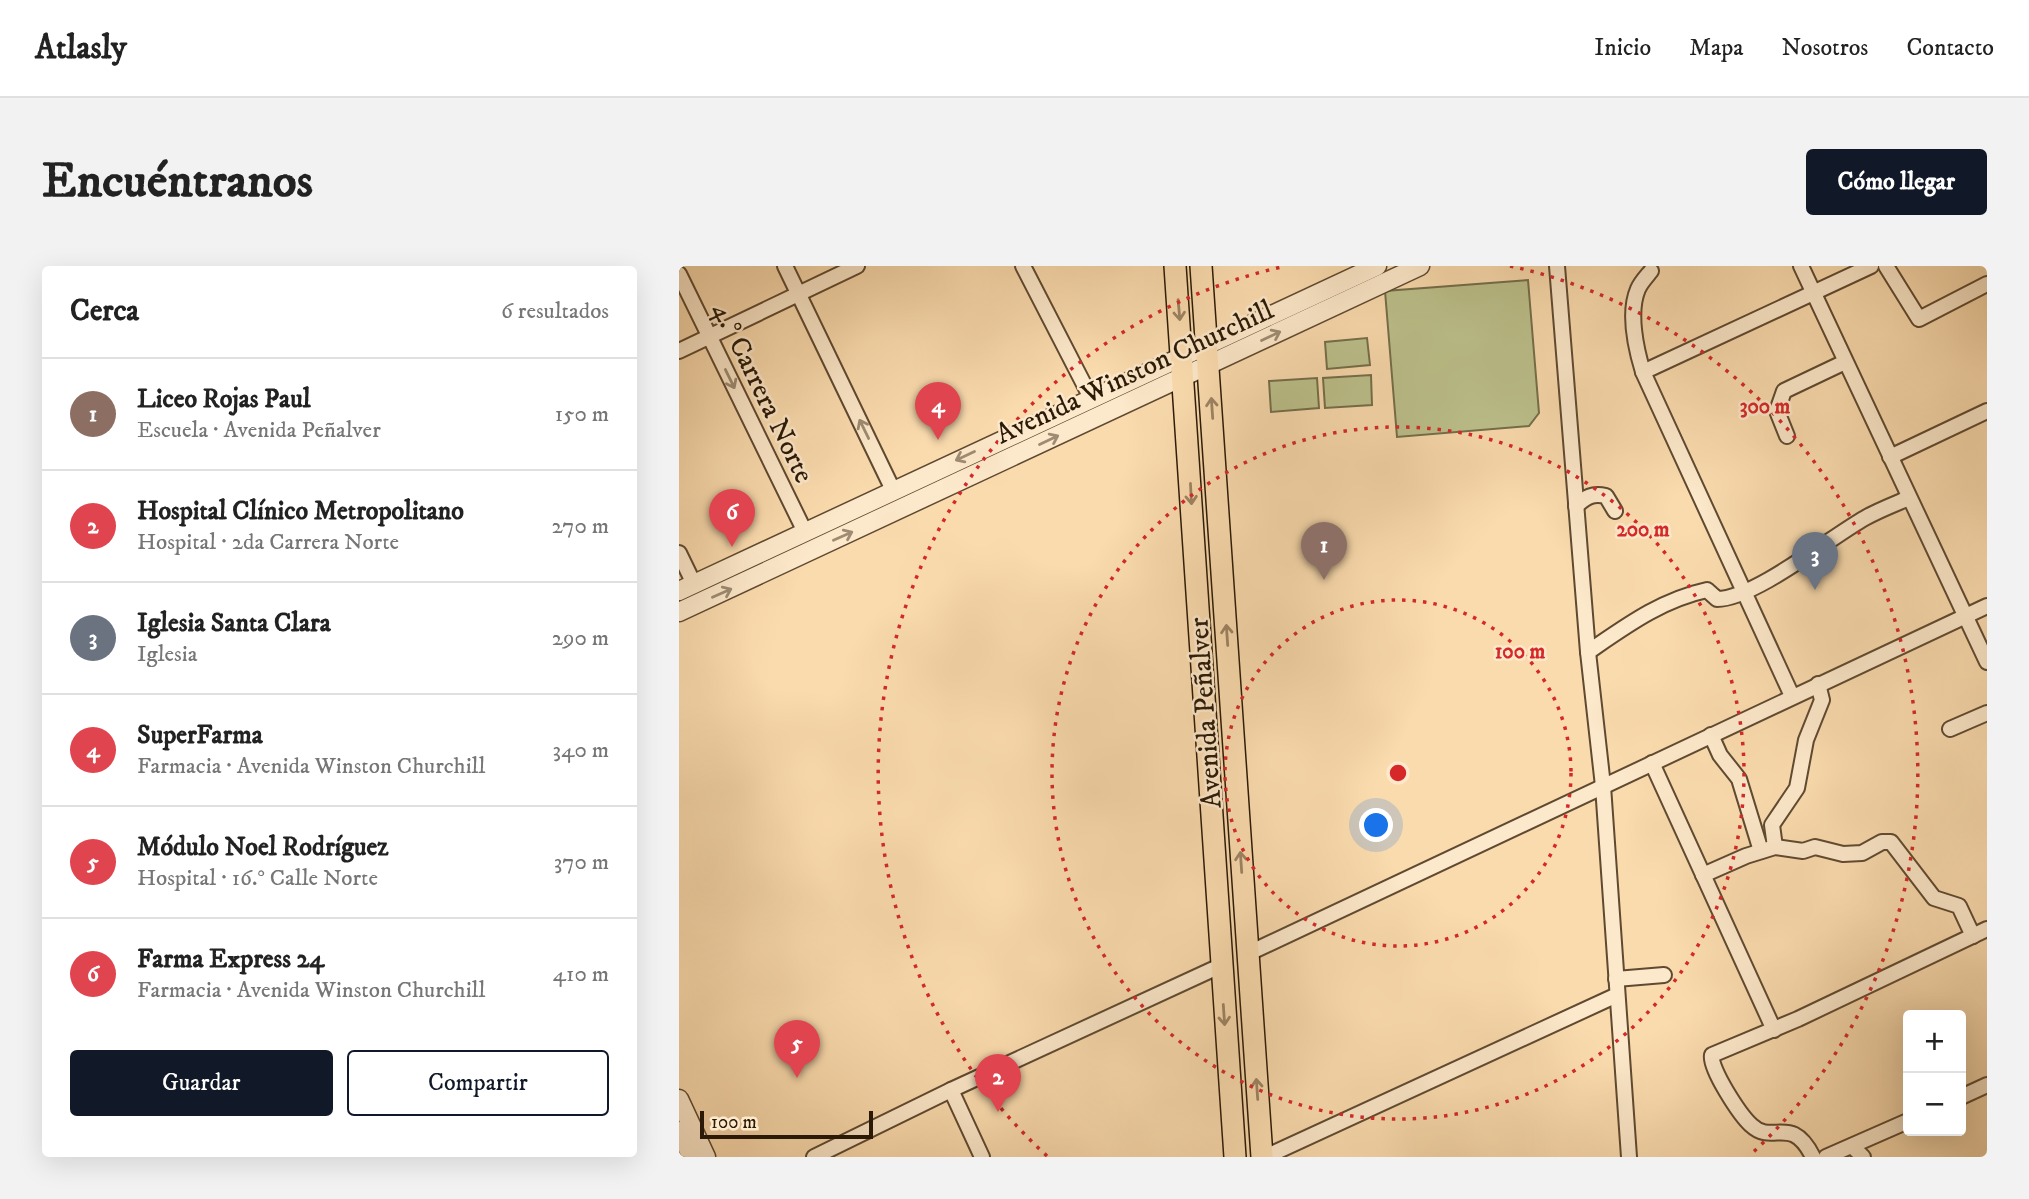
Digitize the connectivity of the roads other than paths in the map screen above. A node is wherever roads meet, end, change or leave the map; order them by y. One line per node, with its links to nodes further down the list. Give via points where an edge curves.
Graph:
1 (785, 266): 16 (street)
2 (857, 266): 16 (street)
3 (1023, 266): 24 (street)
4 (1175, 266): 19 (main road, Avenida Peñalver, one-way to 19)
5 (1201, 266): 20 (main road, Avenida Peñalver)
6 (1377, 266): 20 (street, Avenida Winston Churchill)
7 (1420, 266): 20 (street, Avenida Winston Churchill, one-way to 7)
8 (1557, 266): 30 (street)
9 (1801, 266): 15 (street)
10 (1871, 266): 15 (street)
11 (1886, 266): 14 (street, via 1919,318)
12 (1651, 271): 22 (street, via 1638,288 1635,304)
13 (679, 274): 17 (street, 4.° Carrera Norte)
14 (1987, 284)
15 (1813, 293): 21 (street); 22 (street)
16 (798, 295): 17 (street); 28 (street, one-way to 16)
17 (709, 337): 18 (street); 32 (street, 4.° Carrera Norte, one-way to 32)
18 (679, 351)
19 (1182, 355): 20 (street, Avenida Winston Churchill); 23 (main road, Avenida Peñalver); 24 (street, Avenida Winston Churchill)
20 (1208, 355): 23 (street, Avenida Winston Churchill); 51 (main road, Avenida Peñalver, one-way to 20)
21 (1845, 362): 26 (street, via 1784,391 1777,411); 27 (street)
22 (1643, 372): 35 (street)
23 (1183, 377): 37 (street, Avenida Winston Churchill, one-way to 23); 52 (main road, Avenida Peñalver, one-way to 52)
24 (1091, 398): 28 (street, Avenida Winston Churchill, one-way to 28)
25 (1987, 411): 27 (street)
26 (1787, 436)
27 (1889, 457): 29 (street)
28 (893, 490): 32 (street, Avenida Winston Churchill)
29 (1909, 498): 35 (street, via 1864,519 1817,552); 38 (street)
30 (1576, 506): 31 (street, via 1597,494 1606,496); 39 (street)
31 (1615, 511)
32 (805, 532): 34 (street, Avenida Winston Churchill)
33 (679, 552): 34 (street)
34 (687, 588)
35 (1742, 592): 39 (street, via 1717,599 1707,590 1672,600 1633,620); 42 (street)
36 (1987, 606): 38 (street)
37 (679, 612)
38 (1966, 616): 40 (street); 41 (street)
39 (1588, 652): 47 (street)
40 (1987, 662)
41 (1818, 684): 42 (street); 48 (street, via 1822,700 1806,740 1797,788 1772,825)
42 (1792, 696): 45 (street)
43 (1987, 713): 44 (street)
44 (1950, 729)
45 (1711, 735): 46 (street); 48 (street, via 1739,779)
46 (1652, 763): 47 (street); 49 (street)
47 (1603, 786): 51 (street); 54 (street)
48 (1768, 849): 49 (street); 50 (street, via 1815,847 1862,853 1891,842 1934,898 1959,906)
49 (1703, 876): 56 (street)
50 (1980, 932): 56 (street)
51 (1247, 954): 69 (main road, Avenida Peñalver, one-way to 51)
52 (1220, 966): 58 (street); 68 (main road, Avenida Peñalver, one-way to 68)
53 (1664, 975): 54 (street)
54 (1616, 979): 55 (street)
55 (1618, 995): 69 (street); 70 (street)
56 (1774, 1030): 71 (street, via 1712,1055 1714,1072 1751,1126 1766,1133 1796,1134)
57 (1987, 1085): 59 (street)
58 (951, 1090): 66 (street); 67 (street)
59 (1966, 1095)
60 (679, 1099): 65 (street)
61 (1903, 1123): 63 (street)
62 (679, 1131): 64 (street)
63 (1852, 1146): 72 (street); 73 (street)
64 (692, 1157)
65 (706, 1157)
66 (814, 1157)
67 (982, 1157)
68 (1235, 1157)
69 (1264, 1157)
70 (1629, 1157)
71 (1813, 1157)
72 (1826, 1157)
73 (1863, 1157)

